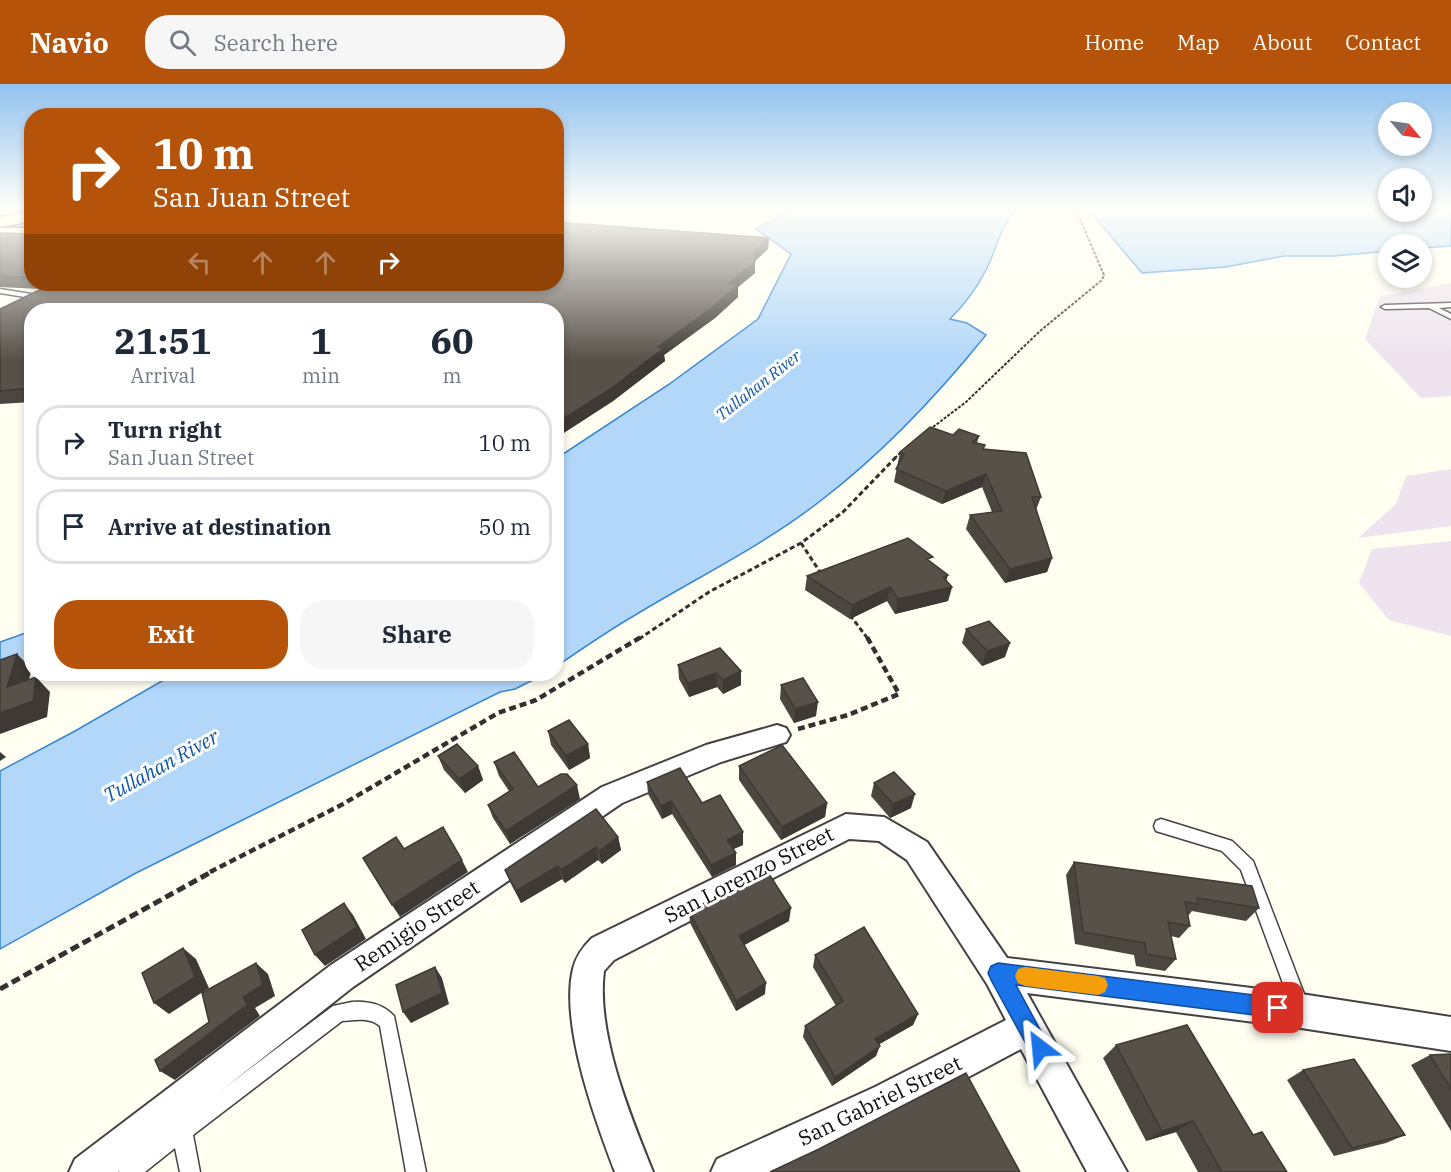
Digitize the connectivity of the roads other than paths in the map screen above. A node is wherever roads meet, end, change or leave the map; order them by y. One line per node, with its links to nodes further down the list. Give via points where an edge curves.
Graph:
1 (0, 291): 5 (lane, via 29,295 28,300)
2 (1451, 305): 3 (lane)
3 (1431, 306): 4 (lane); 6 (lane)
4 (1384, 308)
5 (0, 315)
6 (1451, 317)
7 (777, 735): 14 (street, Remigio Street, via 715,753 612,795 342,976)
8 (1161, 826): 10 (lane, via 1227,846 1246,866)
9 (998, 973): 10 (street); 11 (street, San Lorenzo Street); 18 (street, San Lorenzo Street, via 917,851 884,829 846,826 603,949 589,966 589,1020 614,1124)
10 (1301, 1011): 12 (street)
11 (1028, 1027): 19 (street, San Gabriel Street, via 888,1100); 20 (street, San Lorenzo Street)
12 (1451, 1034)
13 (182, 1131): 15 (lane); 16 (lane); 17 (lane, via 339,1012 366,1010 383,1015 388,1022)
14 (88, 1172)
15 (129, 1172)
16 (190, 1172)
17 (416, 1172)
18 (634, 1172)
19 (730, 1172)
20 (1108, 1172)

